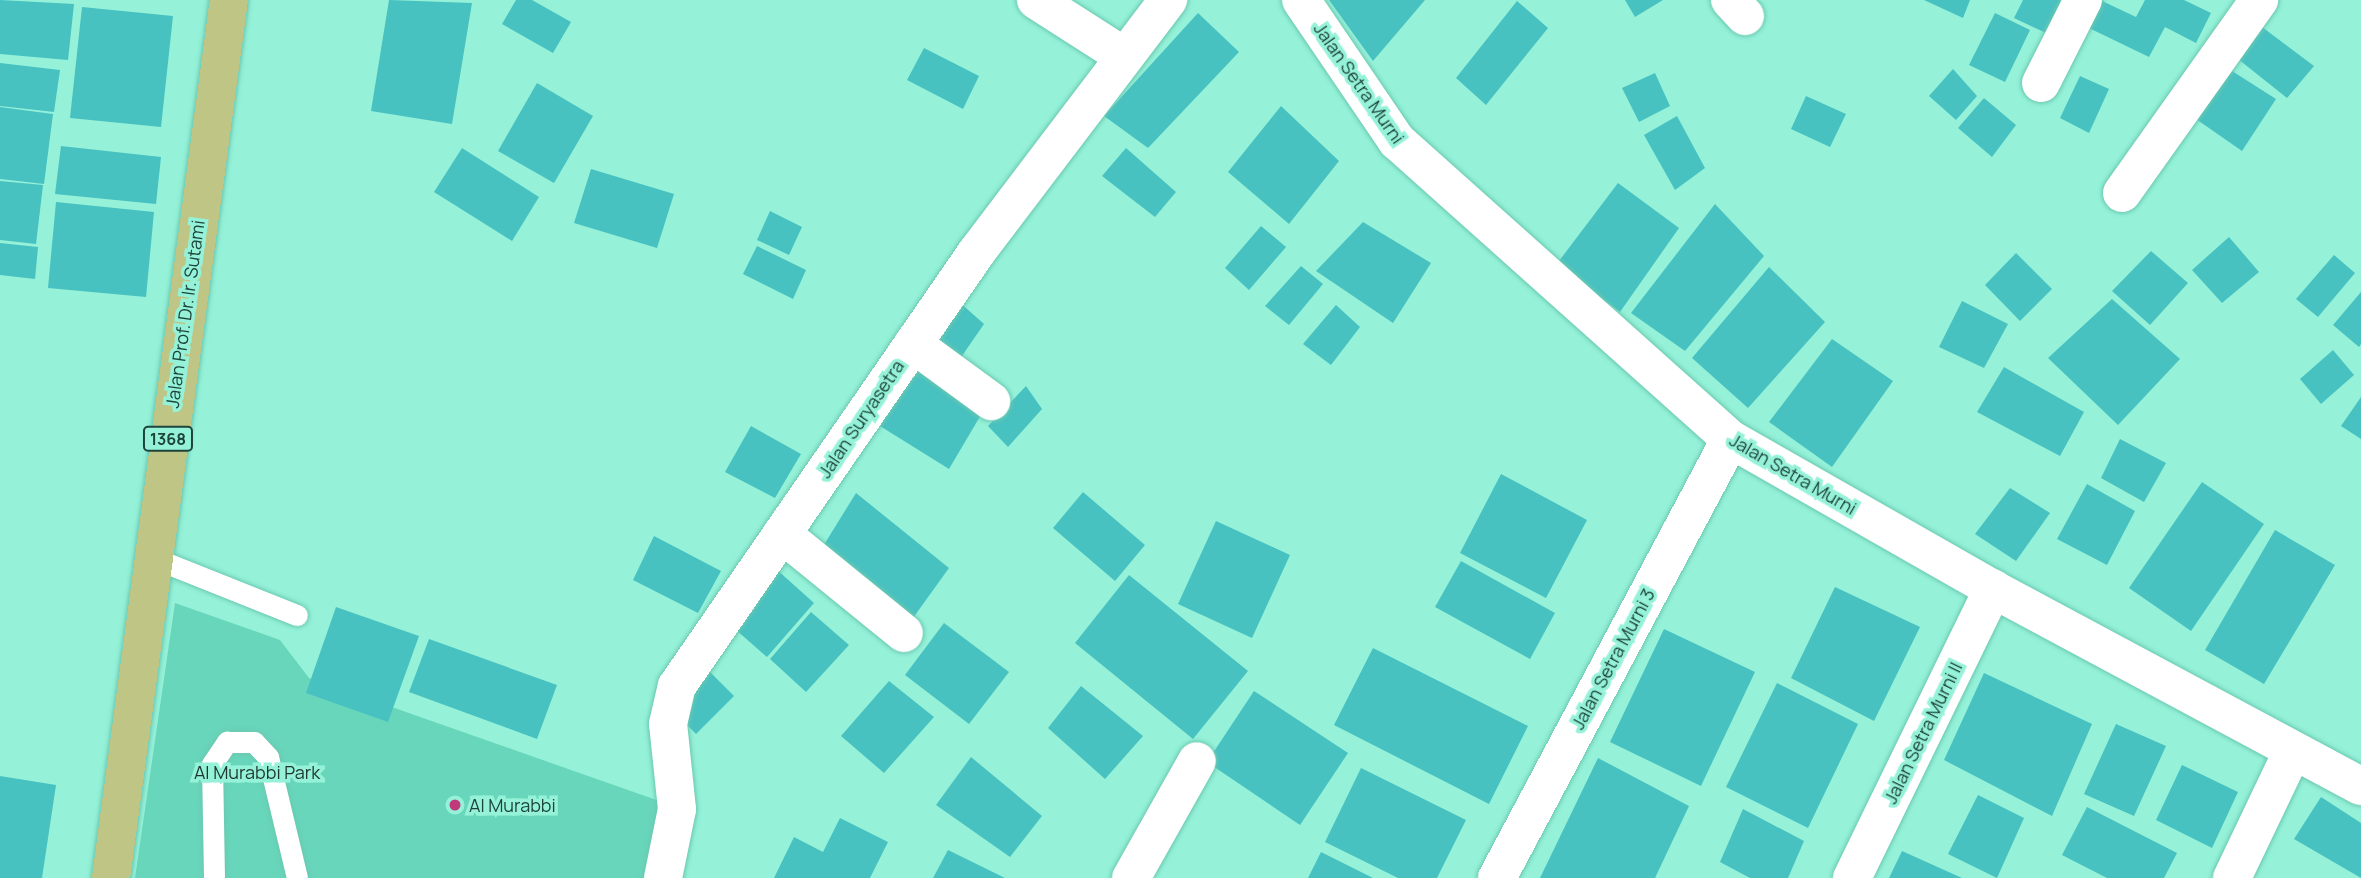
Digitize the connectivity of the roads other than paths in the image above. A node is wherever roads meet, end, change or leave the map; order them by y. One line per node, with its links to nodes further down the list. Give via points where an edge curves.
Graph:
1 (229, 0): 14 (main road, Jalan Prof. Dr. Ir. Sutami / 1368)
2 (1036, 0): 7 (street)
3 (1168, 0): 7 (street, Jalan Suryasetra)
4 (1301, 0): 12 (street, Jalan Setra Murni, via 1397,141)
5 (2083, 0): 8 (street)
6 (2259, 0): 9 (street)
7 (1122, 55): 10 (street, Jalan Suryasetra)
8 (2041, 83)
9 (2122, 193)
10 (913, 344): 11 (street); 13 (street, Jalan Suryasetra)
11 (991, 401)
12 (1730, 439): 15 (street, Jalan Setra Murni); 26 (street, Jalan Setra Murni 3)
13 (782, 534): 17 (street); 24 (street, Jalan Suryasetra, via 677,686 668,724 677,809)
14 (151, 557): 16 (lane); 21 (main road, Jalan Prof. Dr. Ir. Sutami / 1368)
15 (1993, 589): 18 (street, Jalan Setra Murni); 27 (street, Jalan Setra Murni II)
16 (297, 615)
17 (905, 633)
18 (2292, 752): 20 (street, Jalan Setra Murni); 28 (street)
19 (1197, 761): 25 (street)
20 (2361, 786)
21 (111, 878)
22 (214, 878): 23 (lane, via 212,764 227,742 254,742 268,757)
23 (297, 878)
24 (663, 878)
25 (1131, 878)
26 (1497, 878)
27 (1852, 878)
28 (2232, 878)

